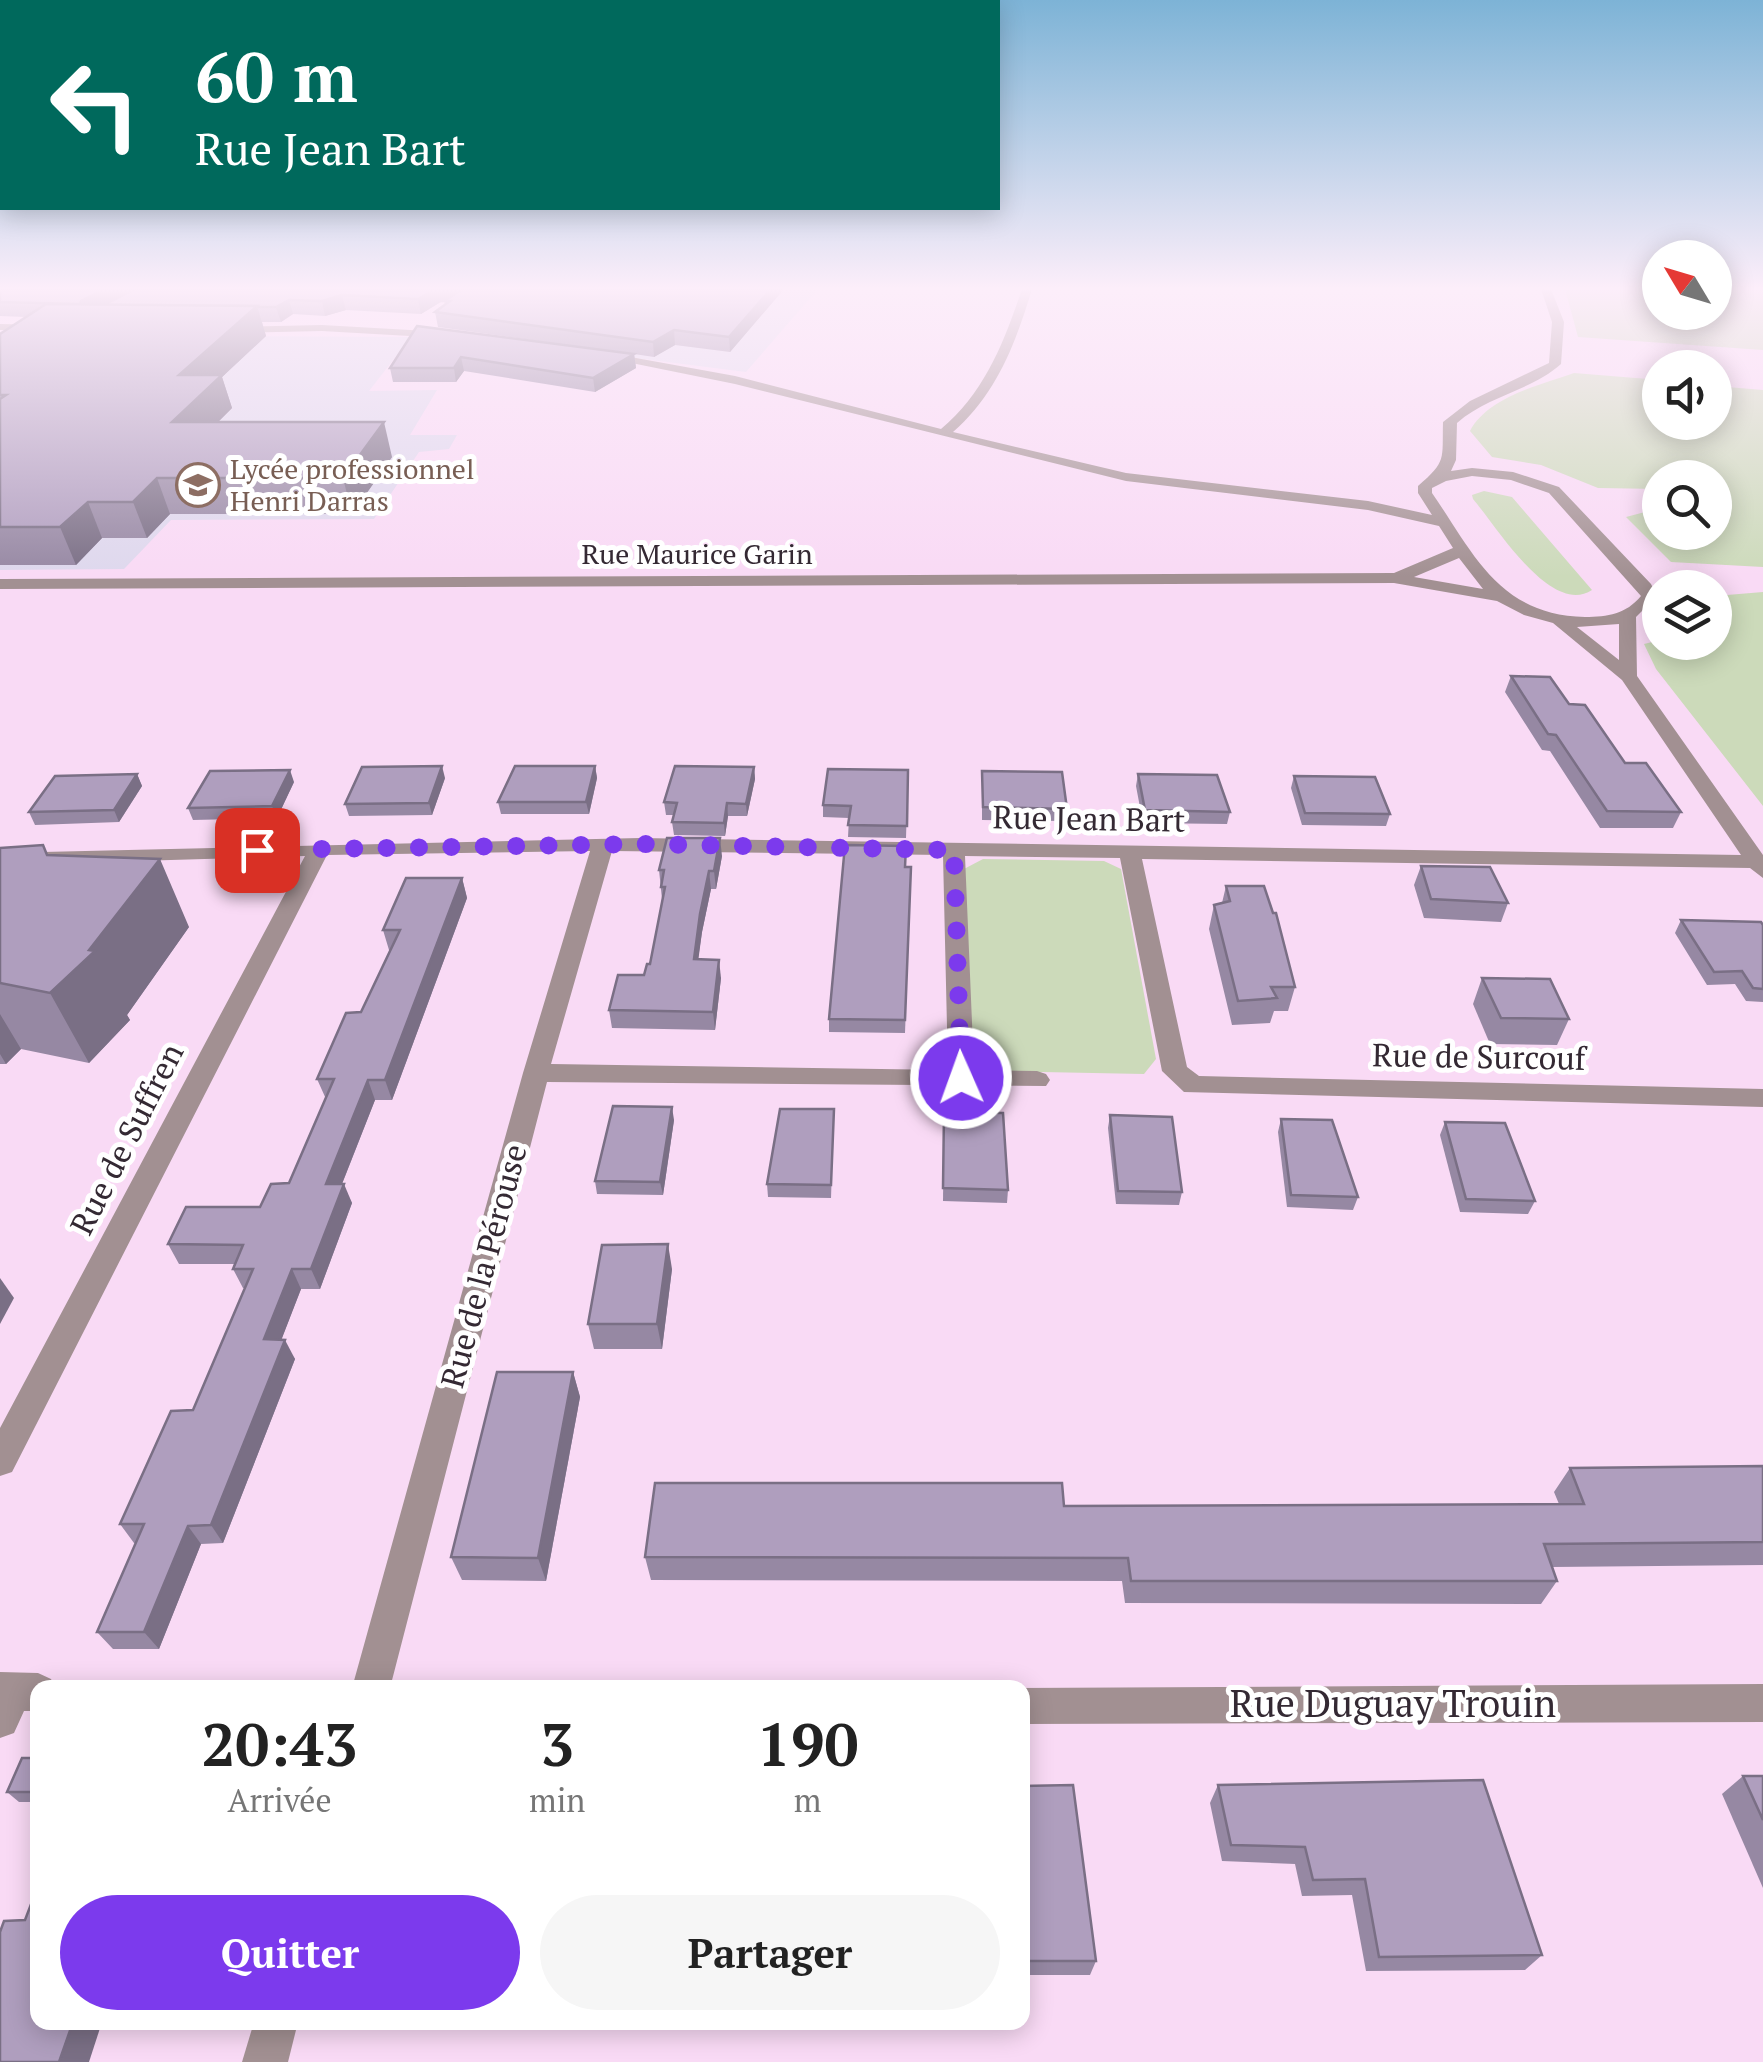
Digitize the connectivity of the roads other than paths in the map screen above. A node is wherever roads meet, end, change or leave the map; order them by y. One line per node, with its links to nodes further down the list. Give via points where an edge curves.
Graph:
1 (757, 385): 4 (street)
2 (987, 385): 4 (street)
3 (1520, 385): 5 (street, via 1462,411 1450,422)
4 (943, 434): 11 (street, via 1129,478)
5 (1451, 436): 6 (street); 9 (street)
6 (1464, 448)
7 (1477, 460): 8 (street)
8 (1514, 476): 9 (street); 17 (street, via 1554,490 1645,587 1646,604)
9 (1442, 477): 10 (street)
10 (1425, 486): 11 (street); 12 (street)
11 (1317, 499): 12 (street, via 1396,509)
12 (1447, 524): 13 (street)
13 (1464, 548): 14 (street, Rue Maurice Garin); 16 (street)
14 (1394, 578): 15 (street, Rue Maurice Garin); 16 (street, Rue Maurice Garin)
15 (0, 584)
16 (1502, 597): 18 (street, Rue Maurice Garin)
17 (1628, 616): 18 (street, via 1593,622); 19 (street)
18 (1552, 617): 19 (street)
19 (1628, 676): 25 (street)
20 (602, 845): 21 (street, Rue Jean Bart); 22 (street, Rue Jean Bart); 26 (street, Rue de la Pérouse)
21 (954, 850): 23 (street, Rue Jean Bart); 27 (street)
22 (318, 851): 24 (street, Rue Jean Bart); 30 (street, Rue de Suffren)
23 (1130, 852): 25 (street, Rue Jean Bart); 29 (street, Rue de Surcouf, via 1174,1070 1193,1085)
24 (0, 860)
25 (1760, 866)
26 (536, 1073): 27 (street); 31 (street, Rue de la Pérouse)
27 (961, 1078): 28 (street)
28 (1037, 1080)
29 (1763, 1098)
30 (0, 1461)
31 (373, 1680)
32 (1763, 1702): 33 (street, Rue Duguay Trouin)
33 (1030, 1704)
34 (274, 2030): 35 (street)
35 (265, 2062)

